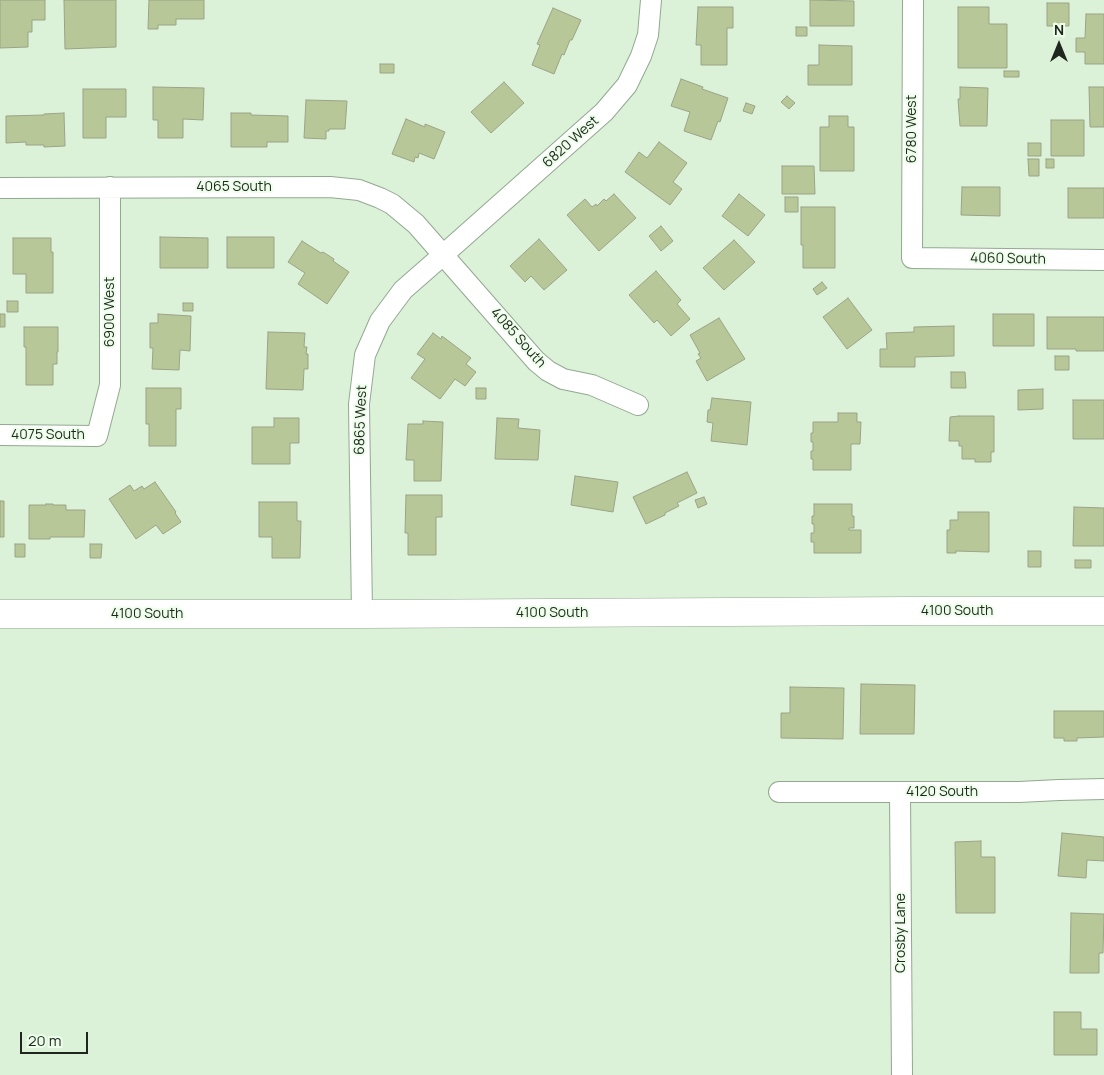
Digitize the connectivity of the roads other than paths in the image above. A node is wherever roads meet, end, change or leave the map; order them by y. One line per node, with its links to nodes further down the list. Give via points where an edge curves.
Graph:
1 (651, 0): 5 (street, 6820 West, via 648,35 627,85 604,112)
2 (913, 0): 6 (street, 6780 West)
3 (110, 187): 4 (street, 4065 South); 5 (street, 4065 South, via 330,187 359,190 392,204 416,224); 10 (street, 6900 West, via 110,385)
4 (0, 188)
5 (443, 255): 8 (street, 4085 South, via 548,371 563,380 592,385); 13 (street, 6865 West, via 403,290 380,321 365,355 359,404)
6 (912, 258): 7 (street, 4060 South)
7 (1104, 260)
8 (638, 405)
9 (0, 436): 10 (street, 4075 South)
10 (97, 436)
11 (1104, 610): 13 (main road, 4100 South)
12 (0, 614): 13 (main road, 4100 South)
13 (362, 614)
14 (1104, 790): 16 (street, 4120 South)
15 (779, 792): 16 (street, 4120 South)
16 (900, 792): 17 (street, Crosby Lane)
17 (902, 1075)

